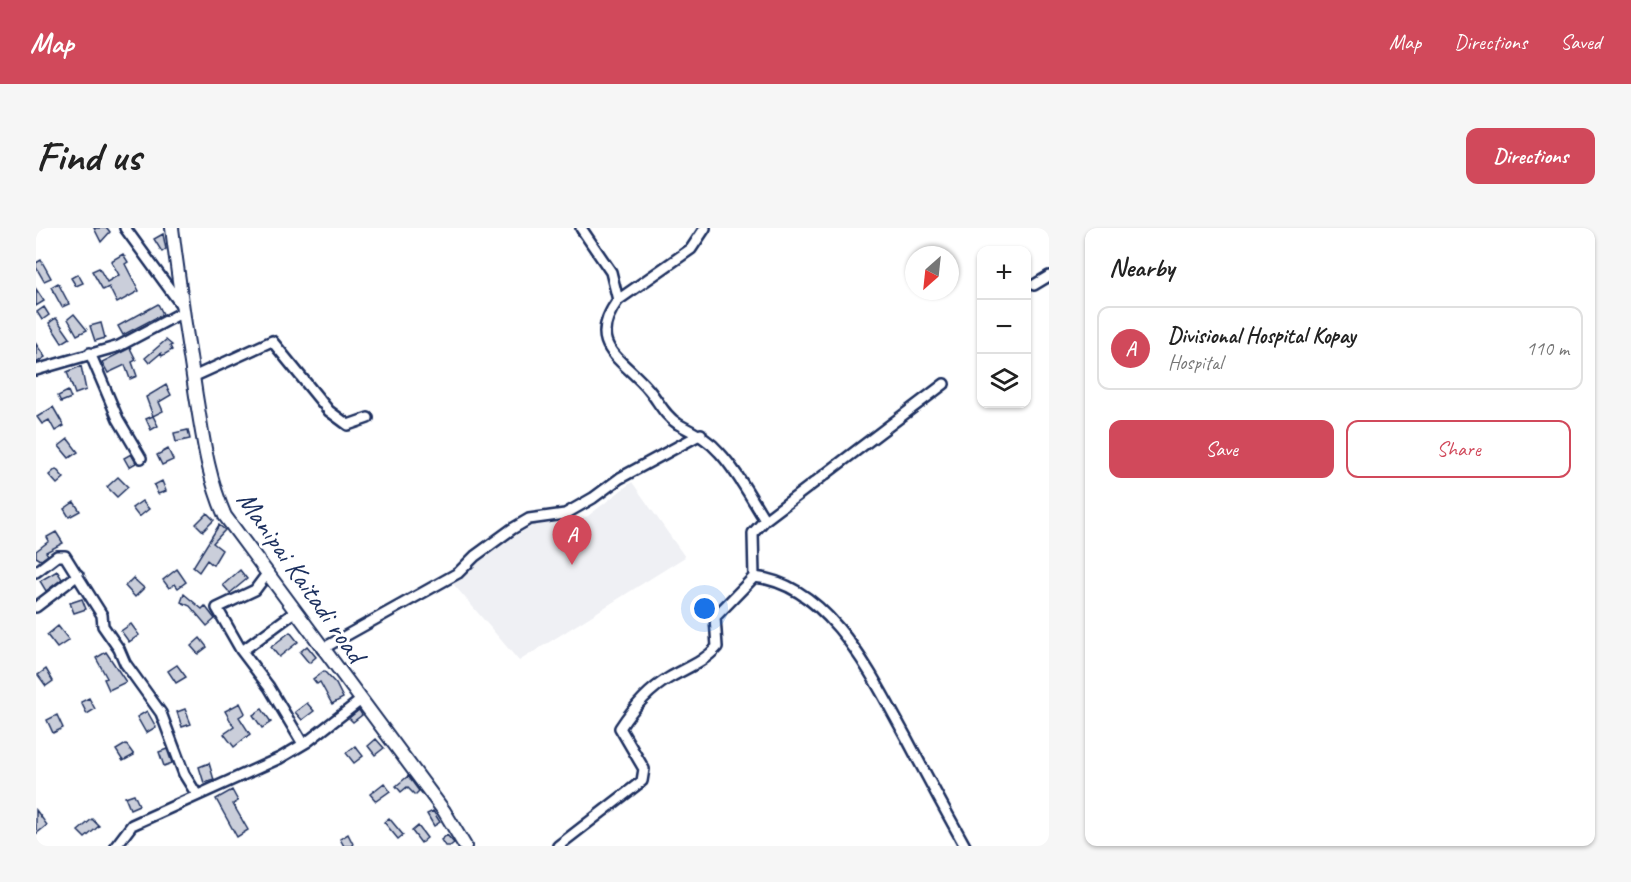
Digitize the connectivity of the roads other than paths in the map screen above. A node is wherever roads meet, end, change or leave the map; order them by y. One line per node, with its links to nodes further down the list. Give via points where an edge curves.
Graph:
1 (125, 228): 8 (street)
2 (172, 228): 8 (main road, Manipai Kaitadi road)
3 (581, 228): 7 (street, via 611,272)
4 (705, 228): 7 (street, via 691,249)
5 (1049, 276): 6 (street)
6 (1034, 285)
7 (618, 300): 14 (street, via 610,310 604,334 610,349 621,365 648,388 664,412)
8 (182, 309): 9 (street, via 119,346); 11 (main road, Manipai Kaitadi road)
9 (90, 352): 10 (street); 15 (street, via 118,418)
10 (36, 370)
11 (193, 377): 13 (street, via 272,341 329,411 348,425); 18 (main road, Manipai Kaitadi road, via 214,492 225,516)
12 (944, 384): 16 (street)
13 (368, 418)
14 (701, 434): 16 (street, via 721,453); 23 (street, via 620,478 565,514 529,519 475,556 458,573)
15 (141, 458)
16 (765, 520): 20 (street, via 753,533)
17 (36, 572): 19 (street, via 57,556 65,556)
18 (267, 574): 22 (main road, Manipai Kaitadi road); 24 (street, via 255,590 217,608)
19 (78, 575): 21 (street); 27 (street, via 102,615 108,635 161,713 184,774)
20 (754, 577): 30 (street, via 715,617 717,647 710,656 667,679 634,706 620,728 644,770 642,781); 31 (street, via 770,578 807,597 862,658)
21 (36, 607)
22 (296, 612): 23 (main road, Manipai Kaitadi road); 24 (street)
23 (322, 649): 25 (main road, Manipai Kaitadi road)
24 (242, 651): 26 (street)
25 (361, 700): 26 (street); 29 (main road, Manipai Kaitadi road, via 444,811)
26 (303, 744): 27 (street)
27 (197, 795): 28 (street, via 132,825)
28 (116, 846)
29 (465, 846)
30 (558, 846)
31 (965, 846)

